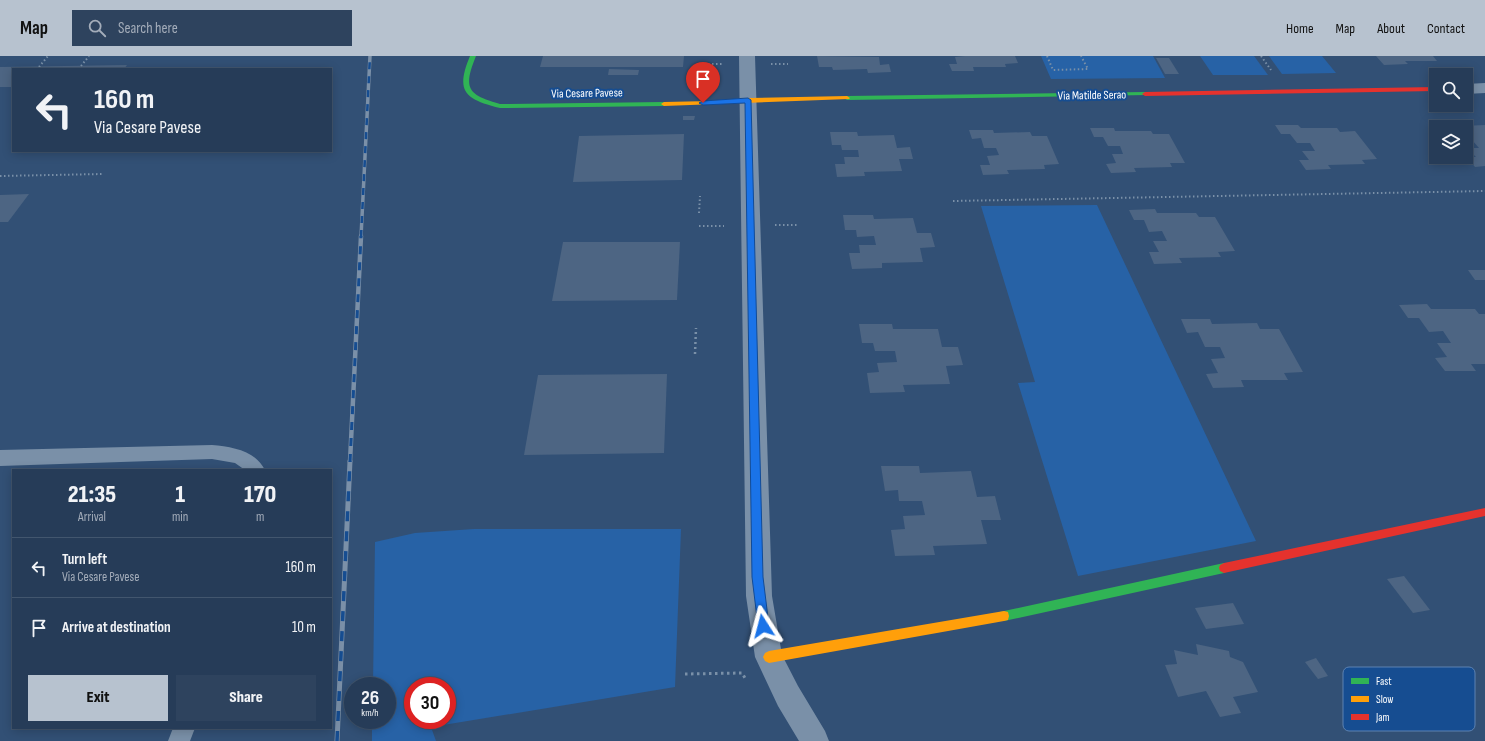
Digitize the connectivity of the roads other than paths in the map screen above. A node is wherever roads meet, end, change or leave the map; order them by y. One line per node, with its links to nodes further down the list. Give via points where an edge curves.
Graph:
1 (473, 56): 6 (street, Via Cesare Pavese, via 465,77 467,89 475,98 500,106 710,103)
2 (747, 56): 6 (street)
3 (1485, 88): 5 (street)
4 (1429, 89): 6 (street, Via Matilde Serao)
5 (1473, 89)
6 (748, 100): 10 (street, via 758,577)
7 (0, 458): 8 (lane, via 212,452 243,458)
8 (255, 469)
9 (1485, 512): 10 (street, via 980,620)
10 (770, 657): 13 (street, via 788,696)
11 (184, 729): 12 (lane)
12 (179, 741)
13 (814, 741)

